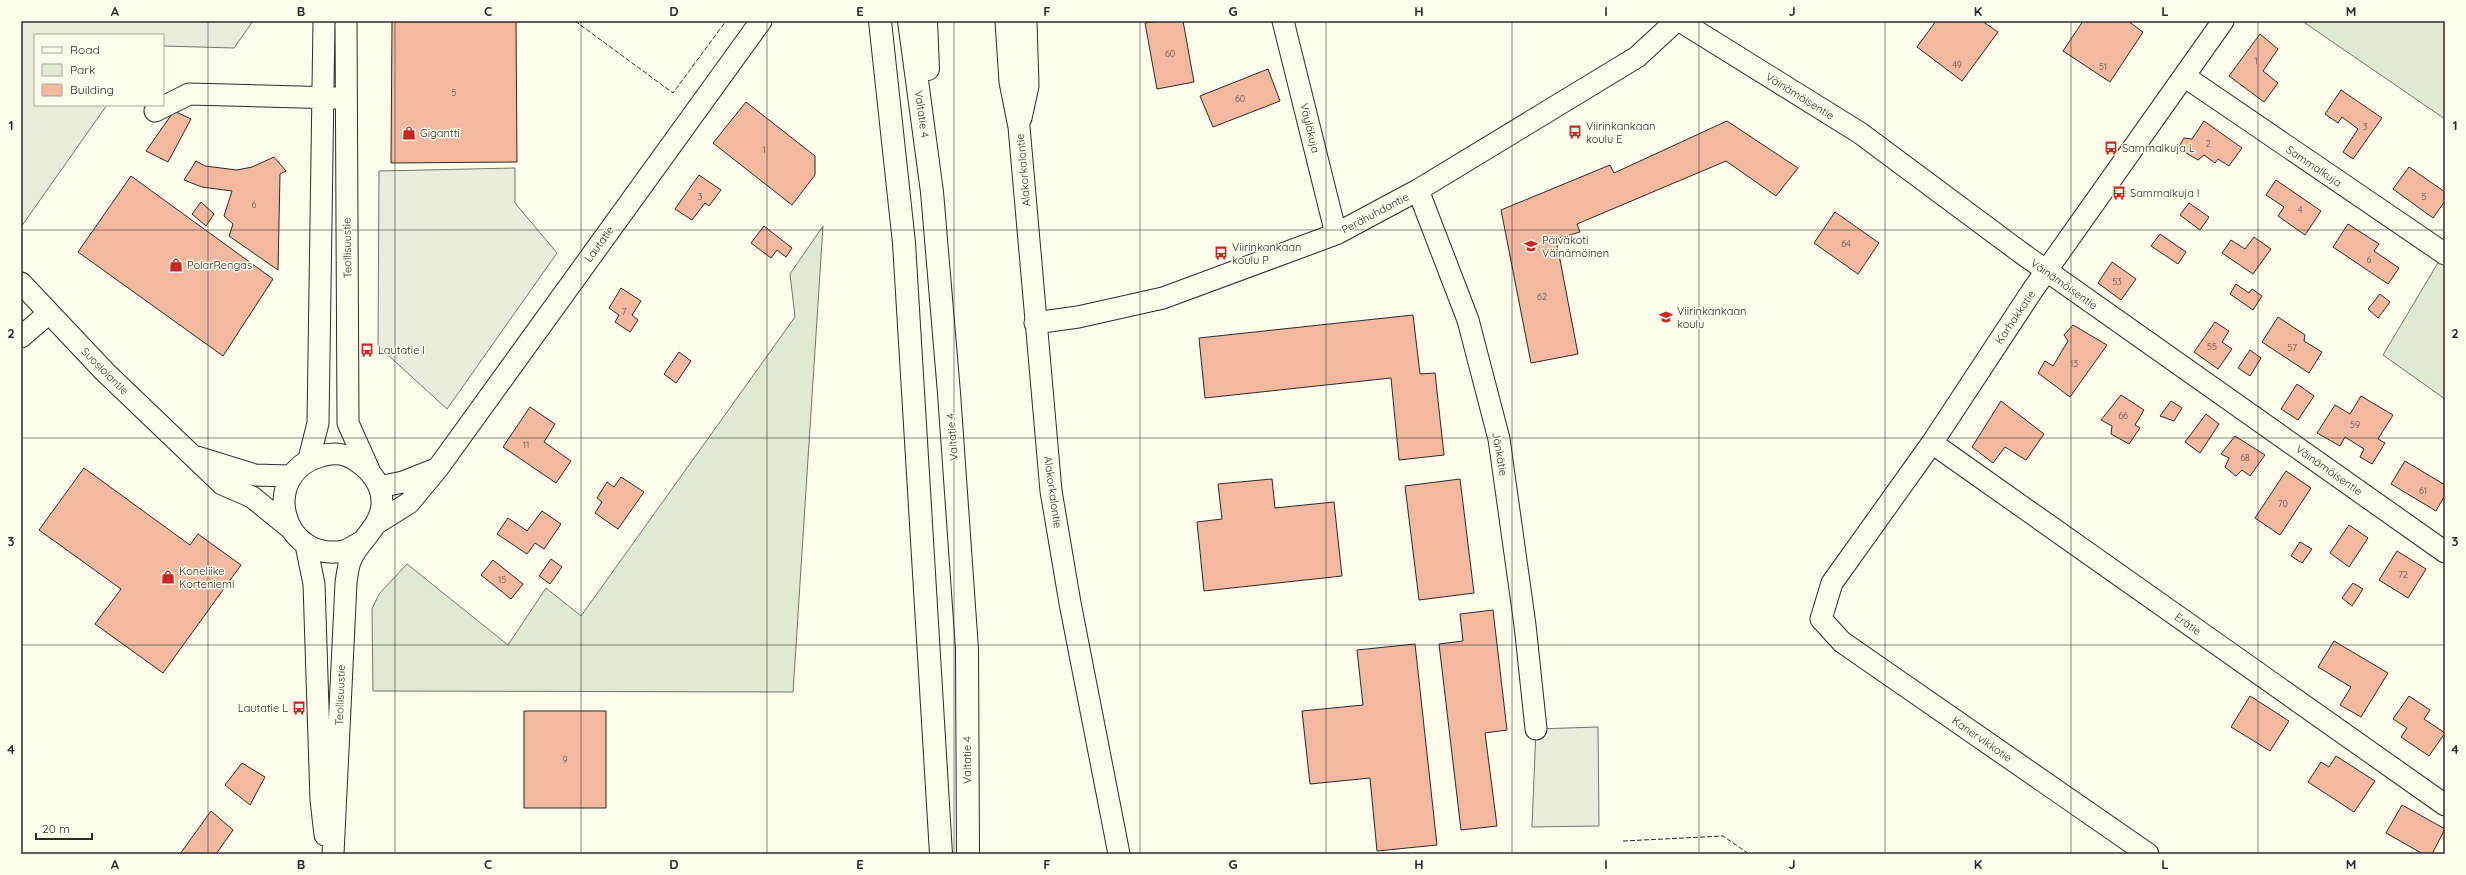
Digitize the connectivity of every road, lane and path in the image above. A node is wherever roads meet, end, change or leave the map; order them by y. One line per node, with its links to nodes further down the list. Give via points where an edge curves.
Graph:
1 (324, 21): 14 (street)
2 (346, 21): 15 (street, Teollisuustie)
3 (761, 21): 30 (street, Lautatie)
4 (880, 21): 43 (highway, via 904,243)
5 (909, 21): 19 (highway, Valtatie 4)
6 (926, 21): 19 (highway)
7 (1006, 21): 17 (street, Alakorkalontie, via 1010,82)
8 (1026, 21): 17 (street, Alakorkalontie, via 1028,86)
9 (1284, 21): 20 (street, Väyläkuja)
10 (1676, 21): 18 (street, Perähuhdantie, via 1637,57)
11 (1680, 21): 22 (street, Väinämöisentie, via 1860,133)
12 (2223, 21): 13 (street, Karhakkatie)
13 (2184, 76): 21 (street, Sammalkuja); 22 (street, Karhakkatie)
14 (324, 98): 15 (street); 16 (street, via 190,94); 29 (street, via 318,423)
15 (345, 99): 32 (street, Teollisuustie, via 348,423)
16 (156, 112)
17 (1019, 126): 25 (street, Alakorkalontie)
18 (1418, 190): 20 (street, Perähuhdantie); 39 (street, Jänkätie, via 1468,320 1499,439 1524,617)
19 (932, 192): 44 (highway, Valtatie 4, via 967,649)
20 (1336, 234): 25 (street, Perähuhdantie, via 1163,298 1078,317)
21 (2445, 254)
22 (2047, 272): 27 (street, Karhakkatie); 37 (street, Väinämöisentie)
23 (21, 283): 24 (street, Suosiolantie)
24 (49, 313): 26 (street); 28 (street, Suosiolantie, via 104,372)
25 (1035, 323): 45 (street, Alakorkalontie, via 1051,491)
26 (21, 337)
27 (1932, 443): 38 (street, Karhakkatie, via 1832,583); 40 (street, Erätie)
28 (193, 456): 31 (street, Suosiolantie, via 256,475); 34 (street, Suosiolantie, via 222,484 252,497)
29 (309, 459): 31 (street); 32 (street, via 330,453 352,457)
30 (438, 468): 32 (street, via 403,482); 33 (street, Lautatie, via 409,503)
31 (290, 476): 34 (street, via 283,501)
32 (374, 479): 33 (street, via 382,505)
33 (377, 523): 35 (street)
34 (289, 527): 36 (street)
35 (363, 541): 36 (street, via 345,550 325,552); 42 (street, Teollisuustie, via 351,558 344,598)
36 (306, 545): 41 (street, Teollisuustie, via 314,584 321,800)
37 (2445, 552)
38 (1821, 619): 46 (street, Kanervikkotie, via 1842,642)
39 (1536, 729)
40 (2445, 805)
41 (328, 854)
42 (333, 854)
43 (941, 854)
44 (968, 854)
45 (1119, 854)
46 (2148, 854)

